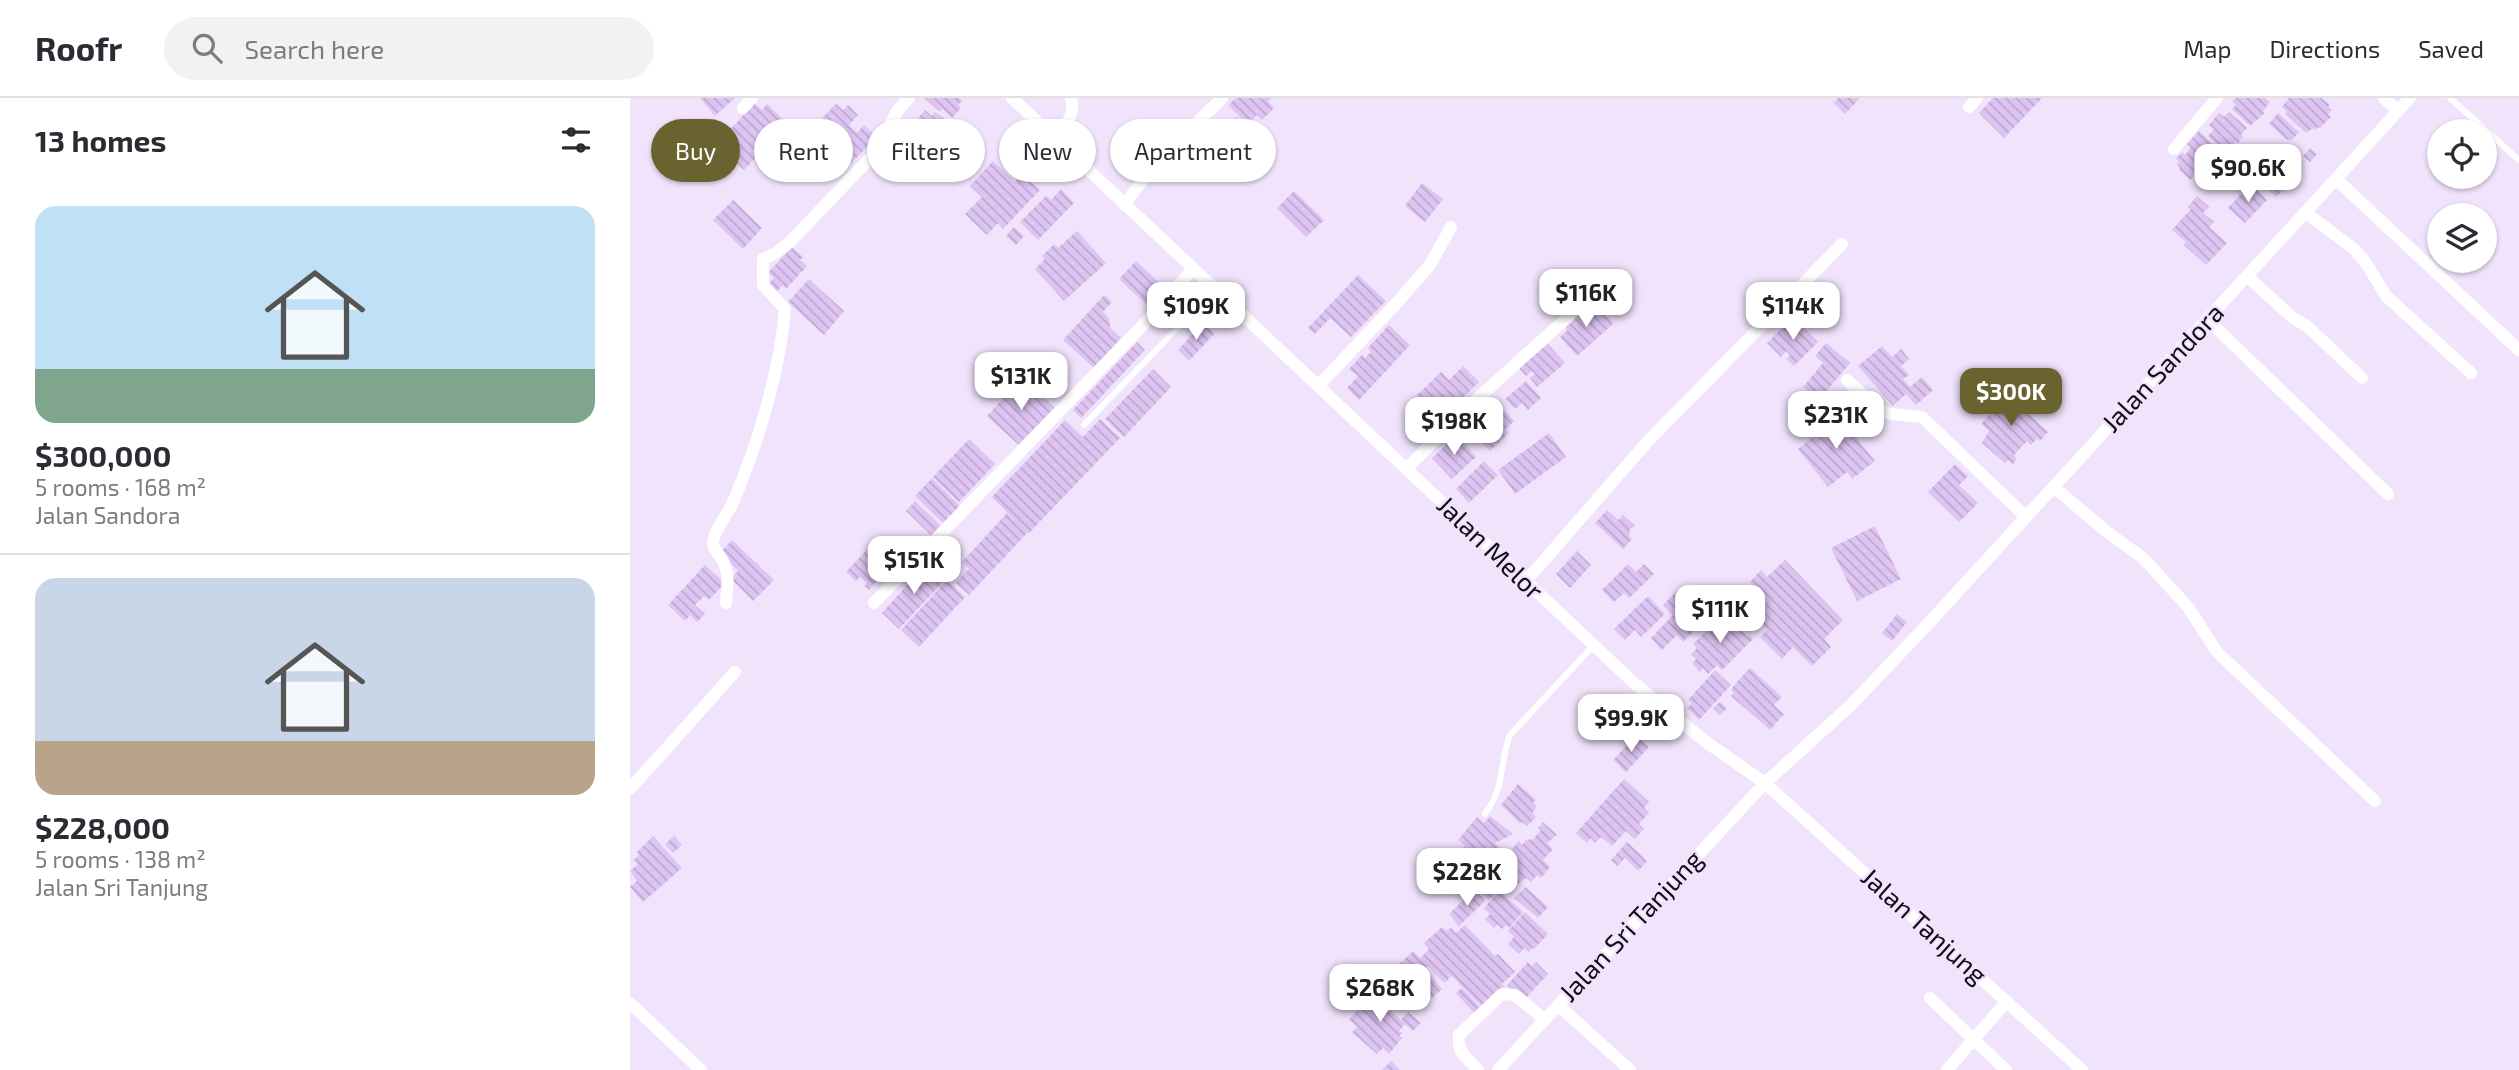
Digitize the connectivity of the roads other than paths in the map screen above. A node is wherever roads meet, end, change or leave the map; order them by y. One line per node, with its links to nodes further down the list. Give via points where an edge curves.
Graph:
1 (909, 98): 36 (street, via 872,156 789,243 763,259 763,285 785,309 778,361 753,449 734,502 713,540 728,580)
2 (1071, 98): 11 (street)
3 (1222, 98): 16 (street, via 1152,168)
4 (2217, 98): 12 (street)
5 (2384, 98): 9 (street)
6 (2410, 98): 9 (street, Jalan Sandora)
7 (1013, 99): 10 (street, Jalan Melor)
8 (2454, 99): 13 (lane)
9 (2398, 111): 15 (street, Jalan Sandora)
10 (1034, 119)
11 (1070, 119)
12 (2174, 149)
13 (2519, 160)
14 (1096, 178): 16 (street, Jalan Melor)
15 (2336, 178): 17 (street, Jalan Sandora); 25 (street)
16 (1124, 205): 20 (street, Jalan Melor)
17 (2309, 217): 21 (street, Jalan Sandora); 26 (street, via 2354,249 2386,296)
18 (1451, 227): 29 (street, via 1430,265)
19 (1842, 244): 35 (street, via 1649,440)
20 (1193, 269): 23 (street, Jalan Melor); 37 (street)
21 (2248, 277): 24 (street, Jalan Sandora); 27 (street)
22 (1603, 285): 31 (street)
23 (1214, 290): 29 (street, Jalan Melor); 30 (lane)
24 (2211, 323): 32 (street, Jalan Sandora); 33 (street)
25 (2519, 350)
26 (2471, 373)
27 (2362, 379)
28 (1847, 380): 34 (street, via 1880,410 1916,415 1930,424)
29 (1318, 386): 31 (street, Jalan Melor)
30 (1084, 425)
31 (1407, 468): 35 (street, Jalan Melor)
32 (2057, 491): 34 (street, Jalan Sandora); 42 (street, via 2143,558 2188,607 2217,652)
33 (2388, 494)
34 (2026, 517): 40 (street, Jalan Sandora, via 1851,705)
35 (1525, 582): 38 (street, Jalan Melor)
36 (726, 603)
37 (874, 603)
38 (1593, 646): 40 (street, Jalan Melor, via 1672,716); 43 (lane, via 1510,735 1501,784)
39 (734, 672): 41 (street)
40 (1765, 783): 46 (street, Jalan Tanjung); 47 (street, Jalan Sri Tanjung)
41 (630, 789)
42 (2375, 801)
43 (1485, 814)
44 (1930, 998): 49 (street)
45 (630, 1003): 50 (street)
46 (2004, 1004): 49 (street); 56 (street, Jalan Tanjung)
47 (1563, 1009): 48 (street, Jalan Sri Tanjung); 53 (street)
48 (1545, 1020): 51 (street, via 1515,995 1502,993 1459,1035 1463,1054); 52 (street, Jalan Sri Tanjung)
49 (1974, 1040): 54 (street); 55 (street)
50 (700, 1070)
51 (1478, 1070)
52 (1498, 1070)
53 (1630, 1070)
54 (1947, 1070)
55 (2006, 1070)
56 (2082, 1070)

